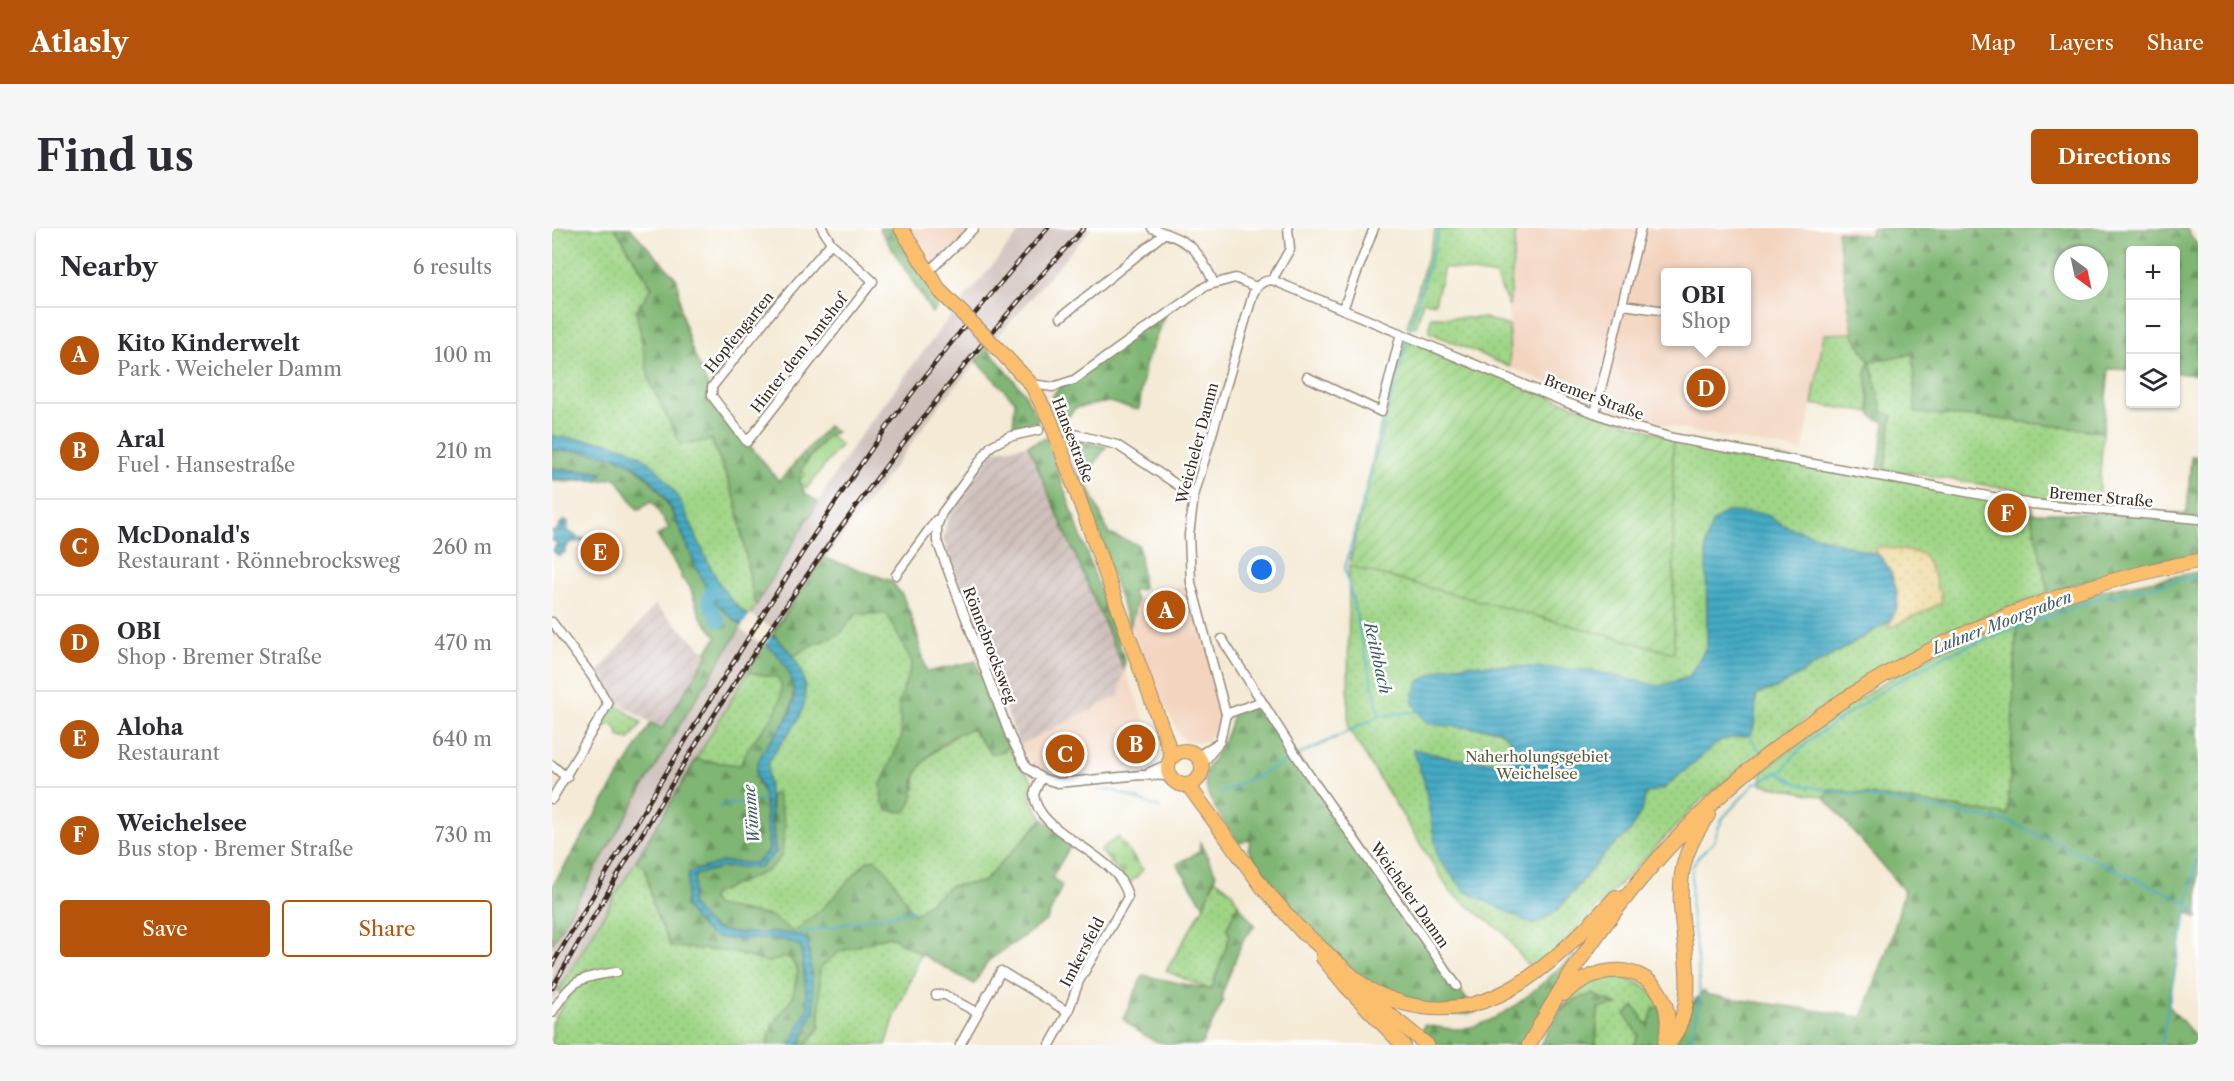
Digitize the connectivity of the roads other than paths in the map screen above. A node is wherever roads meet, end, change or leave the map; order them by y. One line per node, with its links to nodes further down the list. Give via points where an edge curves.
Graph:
1 (822, 228): 9 (street)
2 (901, 228): 10 (main road, Hansestraße)
3 (974, 228): 10 (street)
4 (1152, 228): 8 (street)
5 (1288, 228): 11 (street, via 1290,249)
6 (1374, 228): 15 (street)
7 (1641, 228): 14 (street)
8 (1165, 233): 12 (street, via 1197,250); 17 (street)
9 (831, 243): 24 (street, Hopfengarten, via 712,387 712,396); 24 (street, Hinter dem Amtshof, via 873,281)
10 (927, 273): 20 (main road, Hansestraße, bridge)
11 (1272, 279): 13 (street); 15 (street, Bremer Straße)
12 (1214, 283): 13 (street, via 1235,278); 20 (street, via 1074,380 1053,387)
13 (1256, 287): 25 (street, Weicheler Damm)
14 (1623, 305): 16 (street); 21 (street)
15 (1343, 309): 18 (street, Bremer Straße)
16 (1661, 310)
17 (1061, 317)
18 (1405, 335): 19 (street, via 1381,412); 21 (street, Bremer Straße)
19 (1306, 377)
20 (1031, 384): 23 (main road, Hansestraße, bridge)
21 (1595, 413): 27 (street, Bremer Straße, via 1673,438 2031,504)
22 (1039, 430): 26 (street, Rönnebrocksweg, via 1008,437 991,446)
23 (1062, 436): 25 (street, via 1118,445); 34 (main road, Hansestraße, via 1152,701)
24 (747, 442)
25 (1194, 496): 33 (street, Weicheler Damm, via 1191,583)
26 (942, 513): 29 (street, Rönnebrocksweg); 37 (street, Rönnebrocksweg, via 937,541 977,651 1016,752 1026,767)
27 (2198, 519)
28 (2198, 561): 39 (main road, via 2093,585 1949,640 1838,704)
29 (896, 575)
30 (552, 622): 36 (street, via 608,704)
31 (1222, 639): 32 (street, Weicheler Damm)
32 (1260, 702): 33 (street); 44 (street, Weicheler Damm)
33 (1226, 714): 34 (street, Weicheler Damm, via 1220,741)
34 (1182, 761): 37 (street, via 1141,775 1067,783); 38 (main road); 38 (main road, via 1178,784)
35 (552, 765): 36 (street)
36 (567, 778): 40 (street)
37 (1041, 778): 47 (street, Imkersfeld, via 1034,794 1041,812 1090,851 1126,888 1128,897 1079,981)
38 (1193, 783): 42 (main road, via 1264,889)
39 (1733, 784): 41 (main road); 55 (main road, via 1702,824 1689,847 1682,873 1680,900 1688,993 1682,1021)
40 (552, 799)
41 (1665, 852): 42 (main road, via 1631,881 1530,986 1504,1004 1463,1019 1434,1019 1404,1011 1368,990); 49 (main road, via 1599,932)
42 (1299, 928): 52 (main road, via 1346,986); 53 (main road, via 1343,975)
43 (617, 972): 48 (street, via 582,978 570,985)
44 (1457, 986)
45 (936, 995): 46 (street, via 945,995)
46 (976, 1012): 47 (street, Imkersfeld, via 1000,971); 51 (street, Imkersfeld)
47 (1068, 1012): 50 (street)
48 (552, 1013)
49 (1546, 1013): 54 (main road); 55 (main road, via 1578,981 1606,969 1624,969 1652,985 1664,1003)
50 (1052, 1044)
51 (960, 1045)
52 (1403, 1045)
53 (1426, 1045)
54 (1529, 1045)
55 (1667, 1045)

